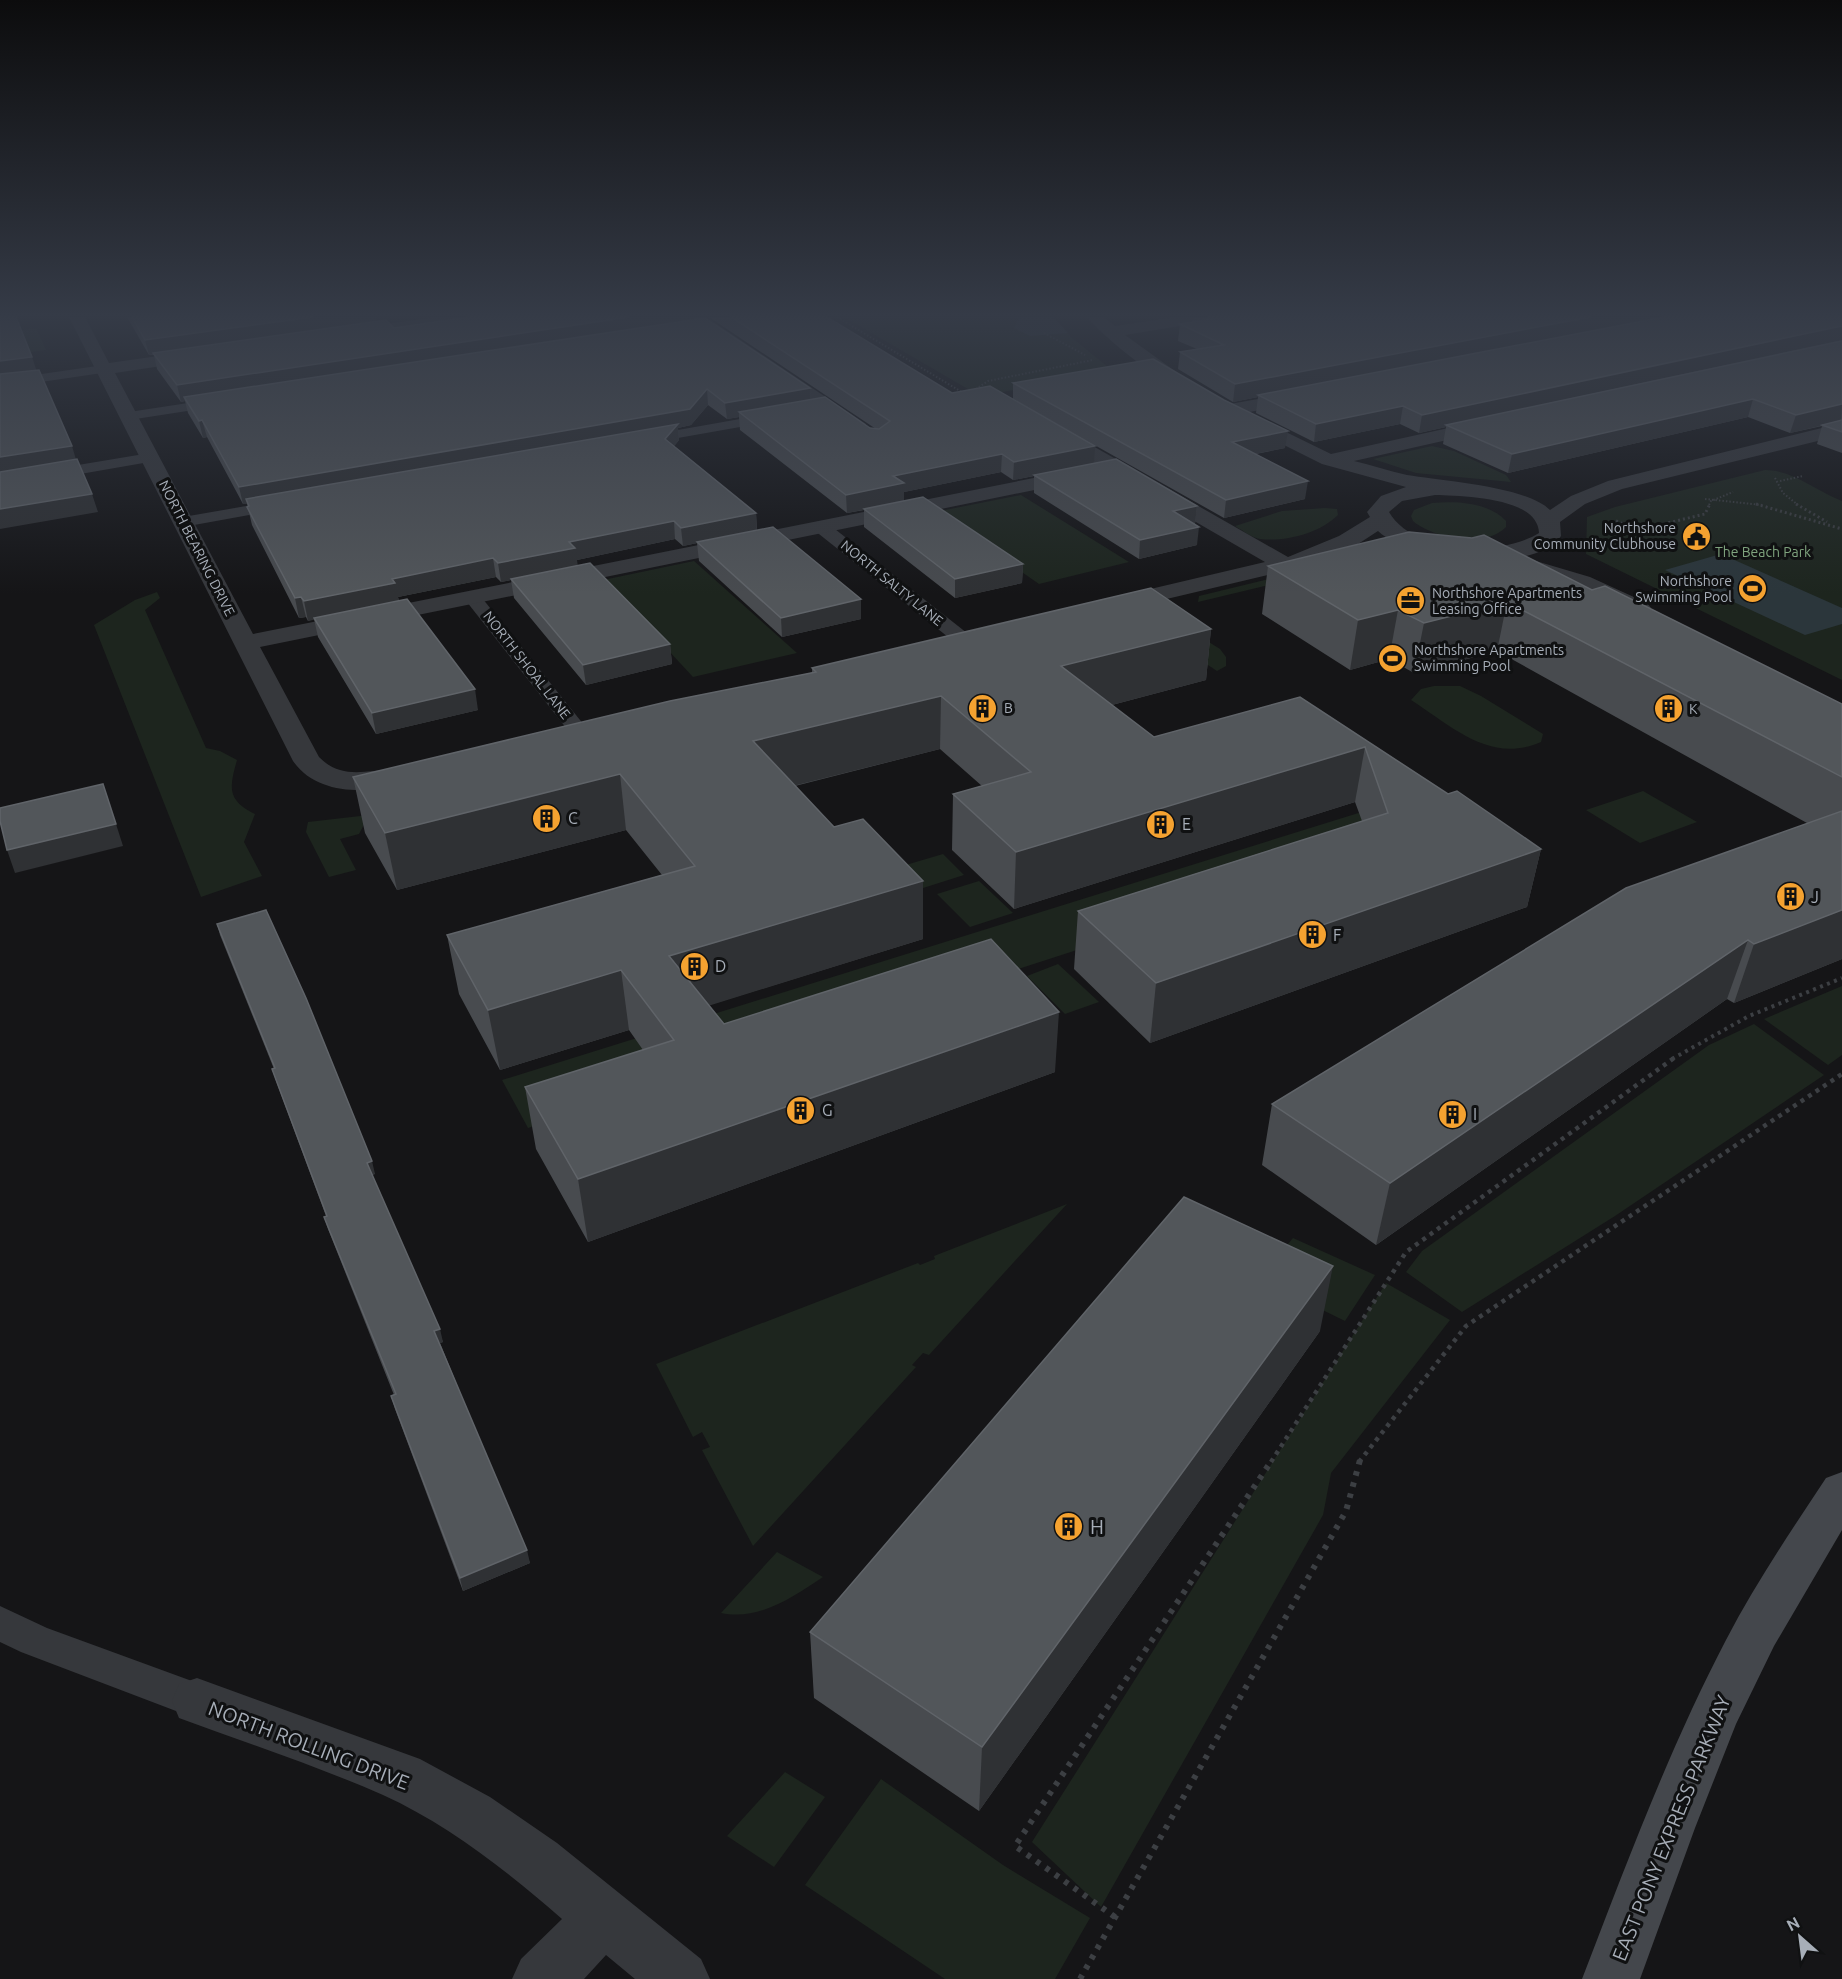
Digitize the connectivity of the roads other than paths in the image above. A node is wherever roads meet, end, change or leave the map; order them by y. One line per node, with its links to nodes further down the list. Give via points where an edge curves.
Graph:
1 (126, 409): 9 (street, NORTH BEARING DRIVE)
2 (173, 409): 9 (lane)
3 (817, 409): 7 (lane)
4 (834, 409): 13 (street)
5 (1233, 409): 6 (street)
6 (1230, 410): 16 (street)
7 (807, 411)
8 (784, 415): 14 (lane)
9 (129, 416): 15 (street, NORTH BEARING DRIVE)
10 (1037, 421): 17 (street)
11 (1504, 422): 16 (street)
12 (1842, 429): 18 (street)
13 (868, 432)
14 (631, 442)
15 (150, 459): 19 (lane); 24 (street, NORTH BEARING DRIVE)
16 (1329, 460): 20 (street); 23 (street)
17 (1116, 468): 25 (street); 28 (street)
18 (1635, 479): 21 (street); 26 (street, via 1578,500)
19 (0, 483)
20 (1455, 489): 21 (street); 23 (street, via 1410,492 1390,499)
21 (1495, 494): 26 (street, via 1529,505)
22 (302, 501): 24 (lane)
23 (1381, 513): 27 (street, via 1387,528 1413,543); 28 (street, via 1343,543)
24 (183, 522): 34 (street, NORTH BEARING DRIVE)
25 (820, 526): 30 (street); 33 (lane, NORTH SALTY LANE)
26 (1550, 528): 27 (street, via 1532,548 1497,554); 29 (street, via 1563,557)
27 (1464, 553): 28 (street, via 1376,552); 29 (street, via 1548,571)
28 (1292, 562): 31 (street)
29 (1608, 593): 32 (street)
30 (472, 597): 34 (street); 35 (lane, NORTH SHOAL LANE)
31 (1089, 611)
32 (1661, 619)
33 (964, 641)
34 (246, 643): 36 (street, NORTH BEARING DRIVE, via 307,761 322,775 365,782)
35 (581, 734)
36 (420, 773)
37 (1842, 1491): 43 (main road, EAST PONY EXPRESS PARKWAY, via 1791,1569 1732,1679 1675,1809)
38 (0, 1623): 39 (lane, via 34,1640)
39 (197, 1701): 40 (street, NORTH ROLLING DRIVE, via 401,1777 471,1816 538,1862)
40 (602, 1917): 41 (street); 42 (street, NORTH ROLLING DRIVE)
41 (541, 1979)
42 (681, 1979)
43 (1611, 1979)

